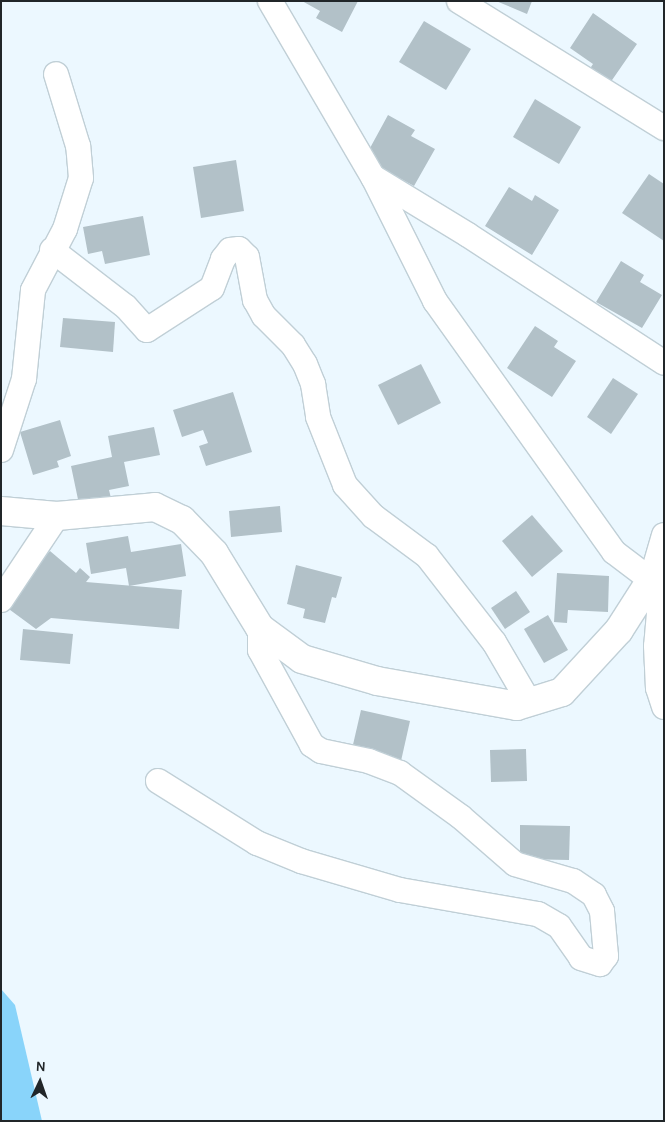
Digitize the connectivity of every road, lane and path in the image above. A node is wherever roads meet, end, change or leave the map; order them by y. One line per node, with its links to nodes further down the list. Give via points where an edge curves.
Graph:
1 (270, 1): 5 (street)
2 (459, 1): 4 (street)
3 (56, 74): 6 (street, via 78,146 81,178 65,228)
4 (664, 128)
5 (373, 177): 7 (street); 12 (street, via 435,302 614,552)
6 (52, 250): 8 (street, via 33,290 24,379); 15 (street, via 126,307 147,330 212,288 223,259 230,250 239,249 247,257 256,300 264,316 293,345 305,364 313,384 318,417 344,485 374,516 433,563 494,642)
7 (664, 363)
8 (1, 450)
9 (1, 511): 10 (street)
10 (57, 516): 13 (street); 14 (street, via 155,507 182,520 214,553)
11 (664, 535): 12 (street)
12 (658, 582): 15 (street, via 591,664 562,692); 16 (street, via 658,688)
13 (1, 600)
14 (260, 628): 15 (street, via 302,659 377,681 517,706); 17 (street, via 260,650 312,745 321,751 369,761 400,773 461,817 515,864 573,881 594,895 602,912 606,956 600,964 581,958 559,926 538,914 400,890 301,861 257,843)
15 (529, 702)
16 (664, 707)
17 (158, 781)

